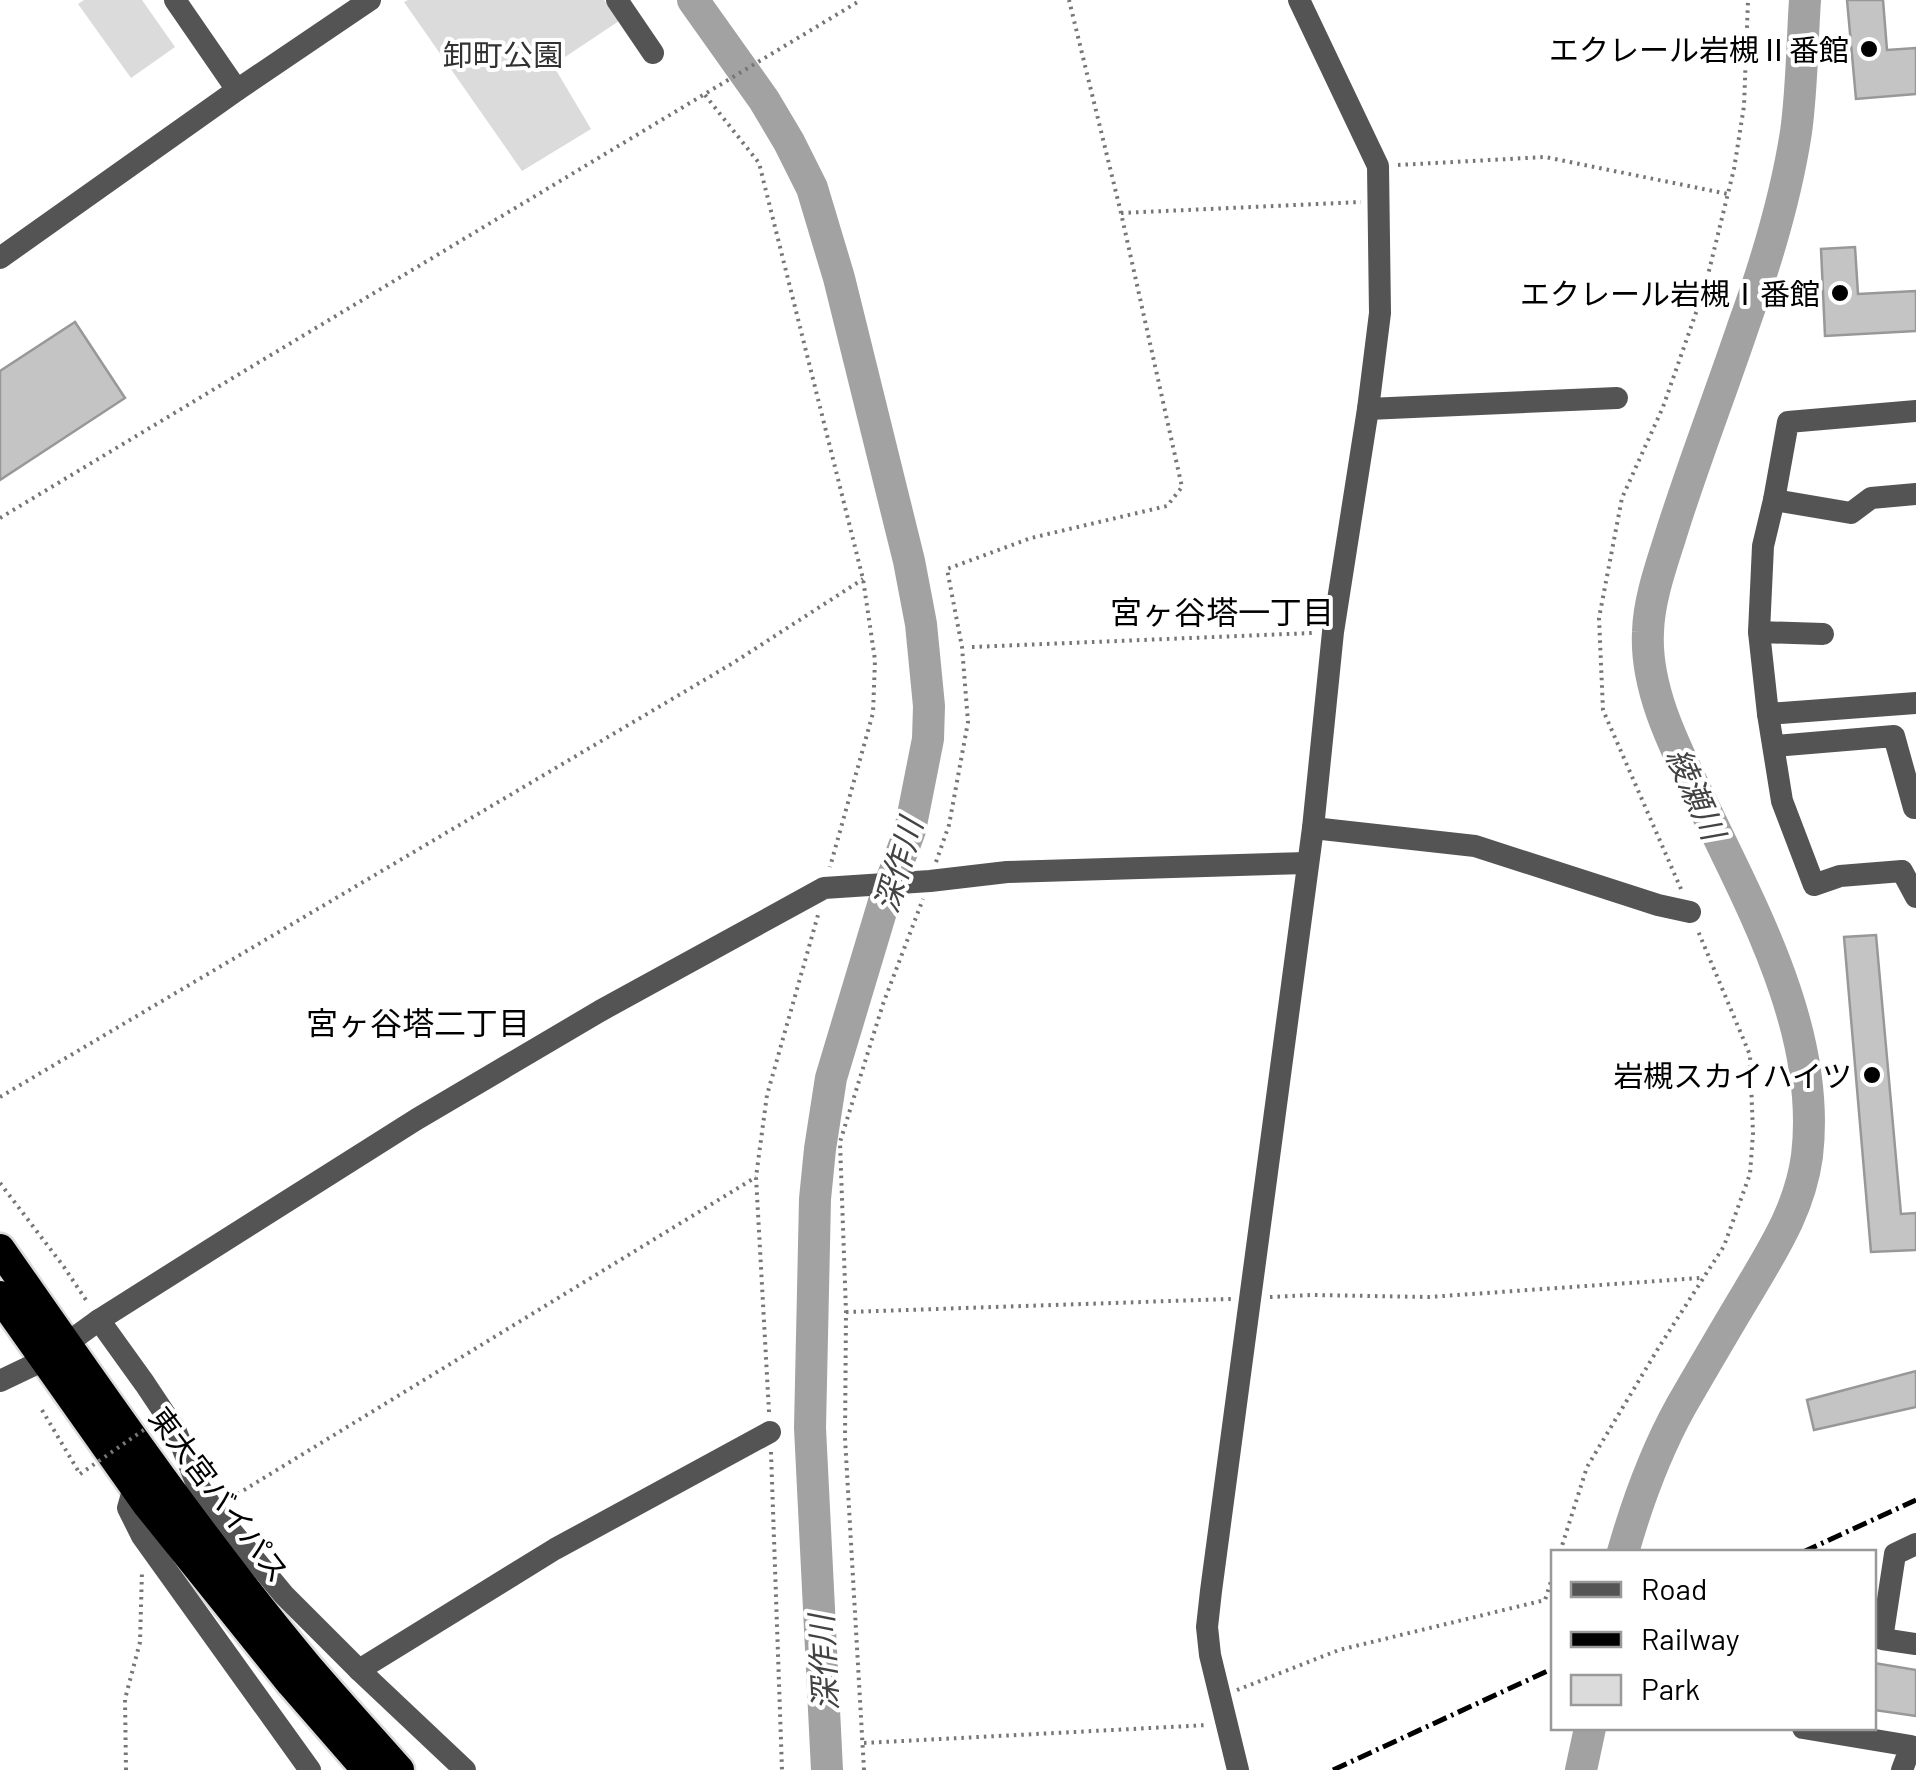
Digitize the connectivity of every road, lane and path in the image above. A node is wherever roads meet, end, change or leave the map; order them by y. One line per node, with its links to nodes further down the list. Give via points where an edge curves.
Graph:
1 (175, 0): 9 (street)
2 (370, 0): 9 (street)
3 (618, 0): 8 (street)
4 (861, 0): 10 (path)
5 (1068, 0): 14 (path)
6 (1299, 0): 11 (street)
7 (1748, 0): 12 (path, via 1744,106)
8 (653, 53)
9 (237, 90): 15 (street)
10 (704, 96): 21 (path); 22 (path, via 759,164)
11 (1378, 166): 12 (path, via 1545,156); 13 (street)
12 (1728, 194): 36 (path, via 1675,373 1622,498 1599,618 1603,710)
13 (1380, 200): 14 (path); 17 (street, via 1380,313)
14 (1121, 213): 33 (path, via 1182,487 1167,506 1031,538 947,569 968,722 949,825)
15 (0, 258)
16 (1617, 398): 17 (street)
17 (1368, 409): 23 (street)
18 (1916, 410): 20 (street, via 1788,422)
19 (1916, 494): 20 (street, via 1871,498 1851,513)
20 (1774, 500): 24 (street, via 1763,546)
21 (0, 518)
22 (863, 579): 34 (path, via 875,660 873,713); 37 (path, via 733,664)
23 (1333, 632): 26 (path); 31 (street)
24 (1759, 632): 25 (street); 28 (street)
25 (1823, 634)
26 (972, 646)
27 (1916, 703): 28 (street)
28 (1768, 714): 29 (street)
29 (1774, 746): 30 (street, via 1894,736); 35 (street, via 1782,801 1814,886 1840,876 1902,871)
30 (1916, 808)
31 (1313, 828): 32 (street); 36 (street, via 1475,846)
32 (1308, 863): 33 (street, via 1007,872); 43 (street)
33 (930, 881): 34 (street); 44 (path, via 882,1004 840,1142)
34 (824, 888): 38 (path, via 767,1094); 45 (street, via 417,1119)
35 (1916, 897)
36 (1690, 912): 41 (path, via 1750,1055 1753,1133 1750,1174 1724,1246)
37 (0, 1097)
38 (756, 1177): 50 (path); 52 (path)
39 (0, 1183): 45 (path)
40 (0, 1249): 46 (highway, 東大宮バイパス)
41 (1702, 1278): 43 (path, via 1430,1296); 55 (path, via 1587,1467)
42 (0, 1296): 46 (highway, 東大宮バイパス)
43 (1250, 1298): 44 (path); 59 (street, via 1208,1627)
44 (846, 1312): 62 (path, via 845,1438)
45 (99, 1320): 46 (street); 52 (street, via 175,1429)
46 (55, 1352): 47 (street); 51 (highway, 東大宮バイパス); 66 (highway, 東大宮バイパス)
47 (0, 1381)
48 (42, 1410): 49 (path, bridge, via 80,1474)
49 (148, 1426)
50 (770, 1432): 58 (street, via 555,1550); 68 (path)
51 (134, 1488): 53 (street, via 128,1508); 65 (highway, 東大宮バイパス)
52 (212, 1509): 58 (street)
53 (142, 1536): 63 (path, via 140,1642 125,1699); 64 (street)
54 (1916, 1544): 57 (street, via 1895,1554 1882,1639)
55 (1561, 1550)
56 (1551, 1581): 59 (path, via 1545,1600 1339,1650)
57 (1916, 1644)
58 (359, 1670): 67 (street)
59 (1220, 1697): 60 (street)
60 (1226, 1724): 62 (path); 70 (street)
61 (1843, 1731): 71 (street, via 1911,1746)
62 (864, 1743): 69 (path)
63 (126, 1770)
64 (310, 1770)
65 (368, 1770)
66 (399, 1770)
67 (465, 1770)
68 (782, 1770)
69 (864, 1770)
70 (1238, 1770)
71 (1902, 1770)

